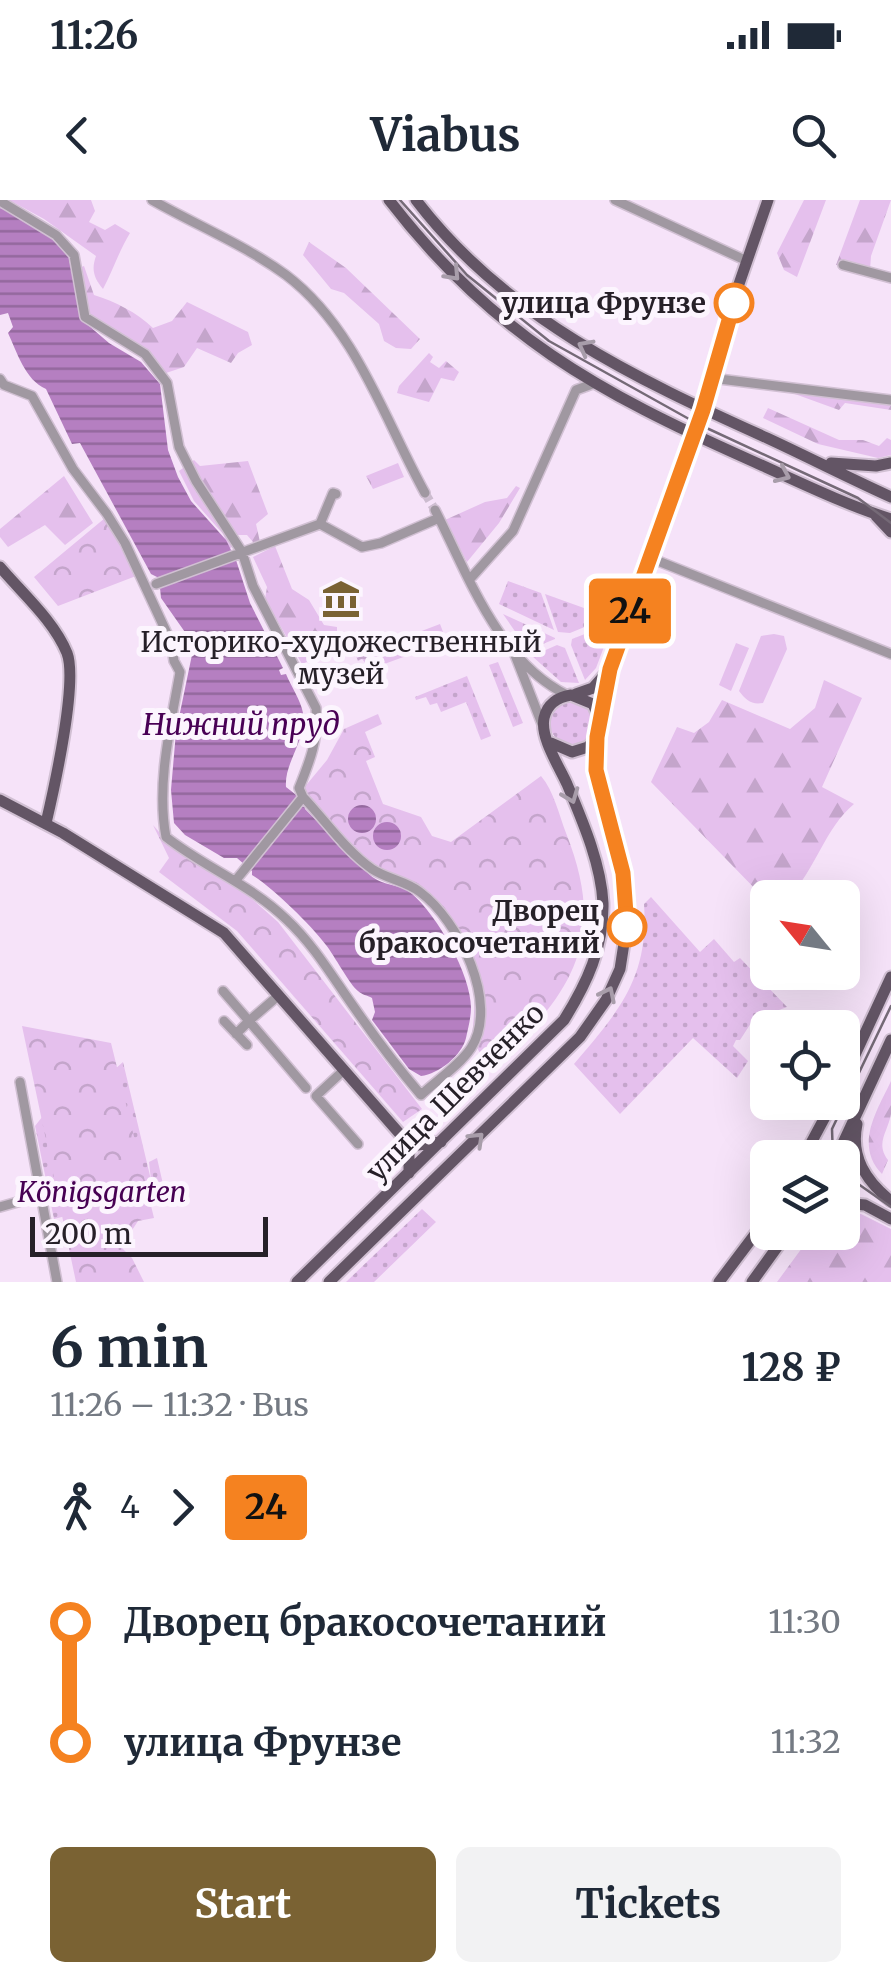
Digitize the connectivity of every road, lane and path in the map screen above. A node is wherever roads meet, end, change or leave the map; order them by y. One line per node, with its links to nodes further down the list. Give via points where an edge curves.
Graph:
1 (390, 200): 10 (main road, one-way to 10, via 486,308)
2 (416, 200): 16 (main road, one-way to 2, via 541,320 482,273)
3 (615, 200): 7 (street)
4 (768, 200): 7 (main road)
5 (159, 202): 20 (street, via 259,258 307,294 334,324 375,393)
6 (2, 203): 27 (street, via 65,245 74,255 85,318 145,354 166,384 179,447)
7 (746, 261): 12 (main road)
8 (843, 266): 9 (street)
9 (891, 278)
10 (572, 370): 13 (main road); 14 (street)
11 (0, 378): 41 (street, via 32,396 42,411 124,543 171,642 180,672 164,794 166,837)
12 (711, 378): 15 (street); 16 (main road)
13 (595, 384): 14 (street); 17 (main road)
14 (576, 390): 30 (street, via 513,531)
15 (891, 400)
16 (703, 410): 17 (main road); 18 (main road)
17 (694, 435): 23 (main road, one-way to 23); 28 (main road)
18 (820, 462): 19 (main road); 22 (main road)
19 (891, 463)
20 (424, 492)
21 (336, 494): 25 (street)
22 (891, 497)
23 (873, 513): 24 (main road); 26 (main road)
24 (891, 519)
25 (320, 524): 27 (street); 30 (street, via 362,547 436,513)
26 (891, 532)
27 (238, 554): 31 (street); 38 (street, via 316,708 314,748 298,788)
28 (648, 557): 33 (street); 34 (main road)
29 (0, 567): 40 (main road, via 54,629 70,664)
30 (470, 579): 32 (street)
31 (156, 584)
32 (514, 652): 35 (street, via 546,684); 37 (street)
33 (891, 654)
34 (610, 669): 35 (main road, via 593,688); 36 (main road)
35 (569, 695): 36 (main road, via 593,704); 37 (main road, via 546,710)
36 (599, 731): 37 (main road, via 588,748 572,752 558,749); 55 (main road, улица Шевченко, one-way to 36, via 590,1026 625,946 627,896 598,787)
37 (546, 734): 52 (main road, улица Шевченко, one-way to 52, via 600,878 602,923 595,960 564,1020)
38 (303, 797): 41 (street); 41 (street, via 370,868 422,893 448,924 480,996 473,1045 421,1095 311,944)
39 (0, 800): 40 (main road)
40 (46, 823): 44 (main road, via 210,922)
41 (236, 880)
42 (891, 977): 49 (main road)
43 (223, 992): 46 (street)
44 (279, 995): 46 (street); 51 (main road)
45 (224, 1021): 47 (street)
46 (249, 1021): 47 (street); 54 (street)
47 (236, 1034): 50 (street)
48 (891, 1040): 56 (main road)
49 (860, 1044)
50 (247, 1046)
51 (344, 1070): 58 (main road); 60 (street, via 316,1096)
52 (503, 1081): 55 (main road); 59 (main road, улица Шевченко)
53 (20, 1082): 62 (street)
54 (306, 1088)
55 (519, 1098): 69 (main road, улица Шевченко, one-way to 55)
56 (862, 1103): 57 (main road); 63 (main road, via 856,1154 864,1175)
57 (845, 1140)
58 (406, 1141): 59 (main road); 61 (main road)
59 (442, 1142): 61 (main road, улица Шевченко)
60 (358, 1144)
61 (408, 1174): 67 (main road, улица Шевченко)
62 (42, 1196): 65 (street); 71 (street)
63 (891, 1201)
64 (860, 1204): 66 (main road)
65 (0, 1207)
66 (891, 1219)
67 (349, 1232): 69 (main road); 72 (main road, улица Шевченко)
68 (750, 1241): 74 (main road)
69 (364, 1248): 73 (main road, улица Шевченко)
70 (775, 1250): 75 (main road)
71 (57, 1282)
72 (297, 1282)
73 (330, 1282)
74 (720, 1282)
75 (752, 1282)

